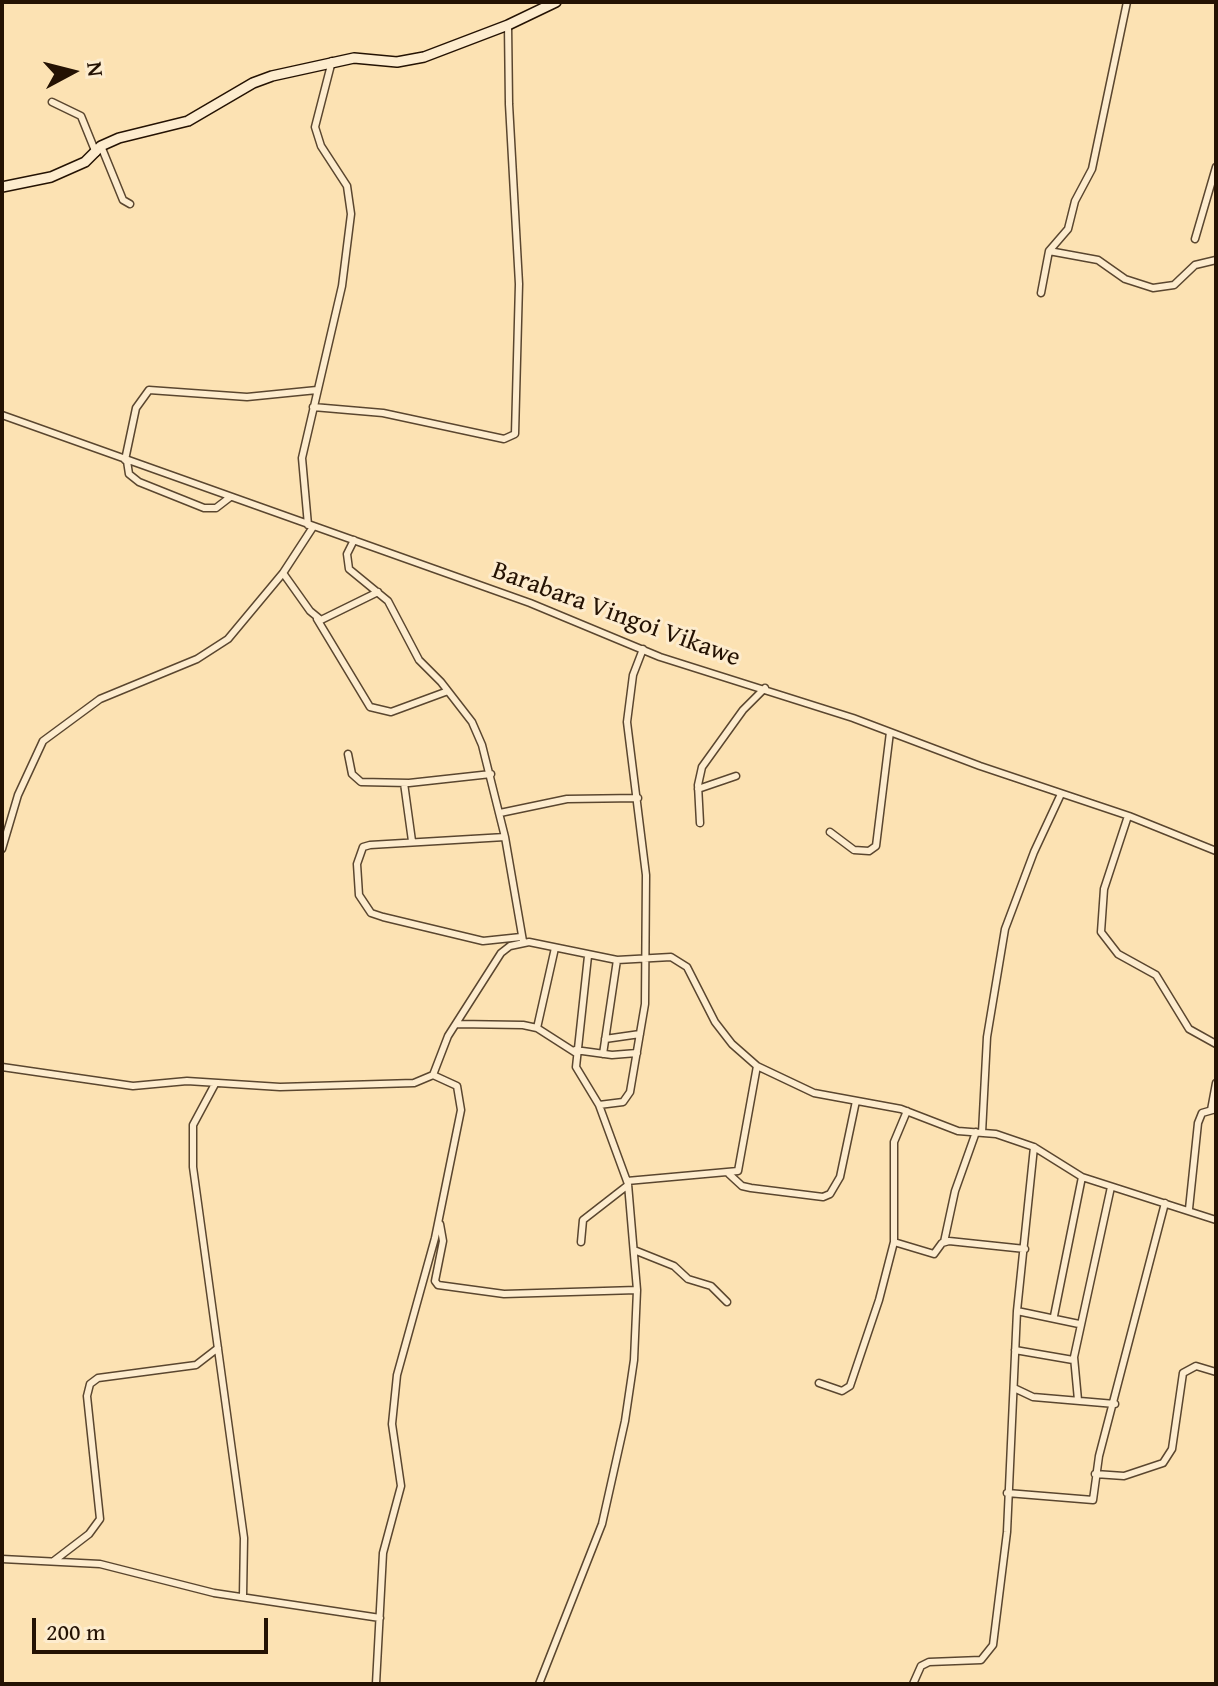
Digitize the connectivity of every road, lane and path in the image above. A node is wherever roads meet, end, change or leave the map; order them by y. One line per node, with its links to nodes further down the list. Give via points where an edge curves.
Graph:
1 (556, 2): 3 (street)
2 (1127, 2): 11 (street, via 1092,169 1068,229)
3 (508, 25): 4 (street, via 424,57); 15 (street, via 519,284 515,434 504,439 383,413)
4 (332, 61): 6 (street, via 253,83 188,121); 14 (street, via 315,127 347,186 351,214 342,286)
5 (52, 102): 6 (street, via 81,116)
6 (98, 150): 8 (street, via 51,177); 9 (street, via 124,202)
7 (1216, 167): 10 (street)
8 (2, 187)
9 (130, 204)
10 (1195, 239)
11 (1049, 251): 12 (street, via 1098,260 1125,279 1153,288 1174,285 1195,265); 13 (street)
12 (1216, 260)
13 (1041, 293)
14 (317, 390): 15 (street); 17 (street, via 270,397 149,390 136,408)
15 (313, 407): 19 (street, via 302,466)
16 (2, 415): 17 (street, Barabara Vingoi Vikawe)
17 (126, 460): 18 (street, Barabara Vingoi Vikawe); 18 (street, via 129,474 139,482 204,508 216,508)
18 (229, 498): 19 (street, Barabara Vingoi Vikawe)
19 (310, 526): 20 (street, Barabara Vingoi Vikawe); 21 (street)
20 (354, 540): 22 (street, via 347,554 349,569); 24 (street, Barabara Vingoi Vikawe)
21 (283, 573): 23 (street); 41 (street, via 213,651 100,699 48,736 33,758)
22 (378, 592): 23 (street, via 327,620); 26 (street, via 392,607 419,660)
23 (317, 619): 26 (street, via 366,702 377,711 391,712)
24 (643, 649): 25 (street, Barabara Vingoi Vikawe); 34 (street, via 633,675 627,722)
25 (765, 688): 27 (street, Barabara Vingoi Vikawe); 32 (street, via 710,754)
26 (448, 691): 29 (street, via 476,732)
27 (890, 732): 33 (street, Barabara Vingoi Vikawe); 38 (street, via 876,846 854,850)
28 (348, 754): 31 (street, via 357,781)
29 (491, 774): 31 (street); 35 (street)
30 (736, 776): 32 (street)
31 (404, 783): 40 (street)
32 (698, 789): 37 (street)
33 (1061, 794): 36 (street, Barabara Vingoi Vikawe); 65 (street, via 1005,929 987,1037)
34 (638, 798): 35 (street, via 567,799); 46 (street)
35 (500, 813): 39 (street)
36 (1128, 816): 42 (street, Barabara Vingoi Vikawe); 52 (street, via 1104,889 1101,932 1118,954 1156,975 1189,1029)
37 (700, 823)
38 (830, 832)
39 (505, 837): 40 (street); 43 (street)
40 (412, 841): 43 (street, via 363,847 357,881 371,913 483,941)
41 (2, 849)
42 (1216, 851)
43 (522, 939): 44 (street); 48 (street, via 501,953)
44 (555, 948): 45 (street); 49 (street)
45 (588, 956): 47 (street); 53 (street)
46 (648, 958): 47 (street); 50 (street); 56 (street, via 681,960 715,1022)
47 (617, 960): 51 (street)
48 (457, 1024): 49 (street, via 512,1022); 58 (street)
49 (537, 1028): 53 (street)
50 (640, 1034): 51 (street); 54 (street)
51 (605, 1039): 55 (street)
52 (1216, 1044)
53 (576, 1052): 55 (street); 62 (street, via 579,1075)
54 (637, 1053): 55 (street); 62 (street, via 623,1102)
55 (603, 1054)
56 (757, 1066): 61 (street, via 814,1093); 67 (street, via 743,1160 738,1171)
57 (2, 1067): 60 (street, via 110,1085)
58 (433, 1075): 60 (street, via 402,1084); 74 (street, via 457,1086 461,1110)
59 (1216, 1083): 63 (street)
60 (215, 1084): 85 (street, via 193,1125 193,1167)
61 (856, 1101): 64 (street); 67 (street, via 840,1177 830,1194 751,1188)
62 (599, 1105): 69 (street)
63 (1214, 1110): 72 (street, via 1202,1113 1198,1123)
64 (907, 1111): 65 (street, via 943,1127); 76 (street, via 894,1142)
65 (979, 1132): 66 (street); 77 (street, via 955,1191)
66 (1034, 1147): 68 (street); 78 (street)
67 (729, 1174): 69 (street)
68 (1082, 1177): 70 (street); 83 (street)
69 (628, 1183): 75 (street, via 583,1220); 79 (street)
70 (1111, 1187): 71 (street); 84 (street)
71 (1165, 1203): 72 (street); 92 (street)
72 (1189, 1209): 73 (street)
73 (1216, 1220)
74 (439, 1221): 80 (street, via 443,1241 438,1285 504,1294); 98 (street, via 397,1375 392,1424 401,1486 384,1547)
75 (581, 1242)
76 (894, 1242): 77 (street, via 934,1254); 89 (street, via 850,1386 842,1391)
77 (944, 1242): 78 (street)
78 (1025, 1249): 82 (street)
79 (634, 1250): 80 (street); 81 (street, via 711,1286)
80 (637, 1290): 100 (street, via 631,1391 613,1483 593,1550)
81 (727, 1302)
82 (1017, 1311): 83 (street); 86 (street)
83 (1054, 1316): 84 (street)
84 (1079, 1324): 87 (street)
85 (218, 1348): 96 (street, via 196,1365 98,1378 90,1384 100,1519); 97 (street, via 244,1538)
86 (1015, 1350): 87 (street); 90 (street)
87 (1073, 1360): 91 (street)
88 (1216, 1372): 93 (street, via 1196,1366 1183,1373 1172,1449 1163,1463 1124,1476)
89 (819, 1383)
90 (1014, 1388): 91 (street, via 1033,1397); 94 (street)
91 (1078, 1400): 92 (street)
92 (1115, 1404): 93 (street)
93 (1095, 1474): 94 (street, via 1091,1502)
94 (1007, 1493): 101 (street, via 993,1645 981,1660 929,1662 921,1666)
95 (2, 1559): 96 (street)
96 (55, 1560): 97 (street, via 100,1564)
97 (243, 1596): 98 (street)
98 (380, 1618): 99 (street)
99 (376, 1684)
100 (539, 1684)
101 (913, 1684)

